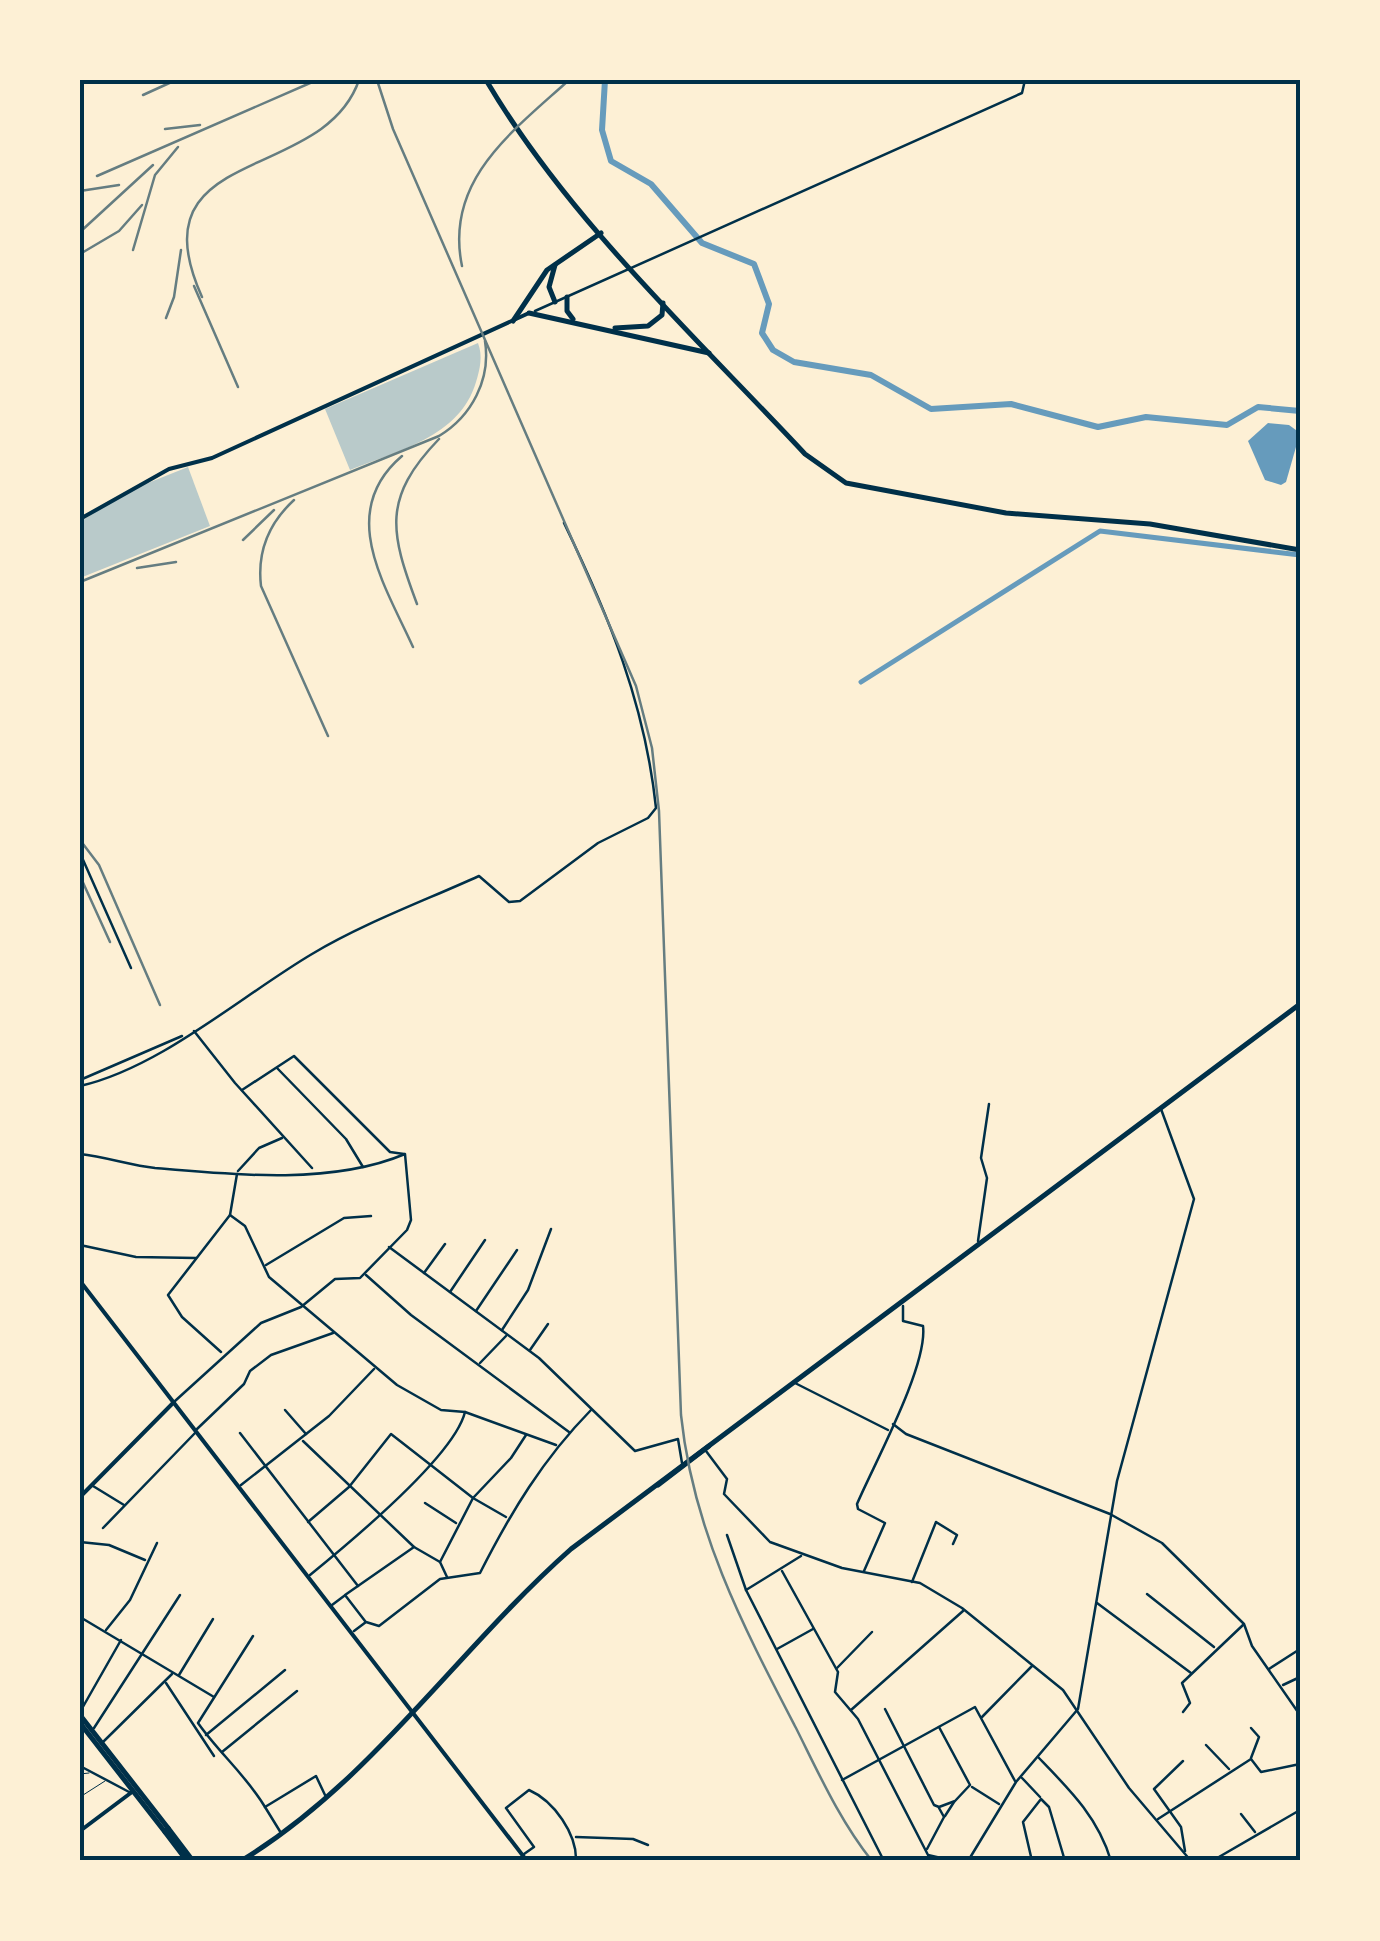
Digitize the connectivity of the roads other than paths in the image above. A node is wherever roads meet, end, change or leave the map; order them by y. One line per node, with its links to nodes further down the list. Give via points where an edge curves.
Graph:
1 (486, 80): 3 (main road, via 521,138)
2 (1025, 80): 5 (street, via 1022,94)
3 (602, 232): 4 (main road); 6 (main road)
4 (556, 262): 7 (main road, via 548,287); 9 (main road)
5 (567, 297): 7 (street); 10 (main road)
6 (663, 300): 11 (main road, via 653,324); 12 (main road)
7 (555, 302): 8 (street)
8 (530, 313): 9 (main road); 10 (main road)
9 (513, 321): 13 (main road, via 212,458 168,469)
10 (575, 321): 11 (main road)
11 (606, 328): 12 (main road)
12 (712, 354): 15 (main road, via 805,454 846,484 1018,515 1150,524)
13 (80, 519)
14 (564, 523): 19 (street, via 624,656 642,713 656,808 520,902 509,902 479,876 316,952)
15 (1300, 550)
16 (80, 853): 17 (street)
17 (131, 968)
18 (1300, 1004): 26 (main road)
19 (193, 1030): 20 (street); 24 (street)
20 (164, 1046): 22 (street); 23 (street)
21 (277, 1068): 24 (street); 29 (street, via 294,1056 390,1152); 30 (street, via 346,1139)
22 (80, 1080)
23 (80, 1086)
24 (242, 1090): 27 (street)
25 (989, 1104): 37 (street)
26 (1161, 1108): 37 (main road); 86 (street, via 1194,1199)
27 (284, 1137): 31 (street); 32 (street, via 259,1148)
28 (80, 1154): 32 (street, via 158,1168)
29 (405, 1154): 30 (street); 40 (street, via 411,1220)
30 (363, 1168): 31 (street)
31 (312, 1171): 32 (street)
32 (237, 1172): 33 (street)
33 (230, 1215): 42 (street); 43 (street, via 246,1226)
34 (372, 1216): 43 (street, via 344,1218)
35 (552, 1229): 52 (street, via 528,1290)
36 (485, 1240): 47 (street)
37 (979, 1243): 48 (main road)
38 (446, 1244): 45 (street)
39 (80, 1246): 42 (street)
40 (388, 1246): 44 (street); 45 (street)
41 (517, 1250): 50 (street)
42 (196, 1258): 56 (street, via 168,1295)
43 (264, 1265): 49 (street)
44 (365, 1274): 49 (street, via 347,1282 334,1278); 57 (street)
45 (423, 1274): 47 (street)
46 (80, 1281): 60 (main road)
47 (449, 1294): 50 (street)
48 (900, 1301): 59 (main road); 64 (street, via 903,1321 924,1330)
49 (302, 1306): 53 (street); 56 (street, via 261,1323)
50 (475, 1312): 52 (street)
51 (548, 1324): 55 (street)
52 (501, 1332): 54 (street)
53 (332, 1333): 58 (street); 65 (street, via 260,1363)
54 (507, 1336): 55 (street); 57 (street)
55 (530, 1352): 62 (street)
56 (223, 1354): 60 (street)
57 (480, 1364): 67 (street)
58 (375, 1368): 63 (street, via 441,1410); 70 (street)
59 (792, 1382): 66 (street); 71 (main road)
60 (174, 1402): 65 (main road); 78 (main road)
61 (285, 1410): 70 (street)
62 (591, 1410): 67 (street); 75 (street, via 635,1451 682,1441)
63 (464, 1412): 69 (street); 76 (street)
64 (892, 1424): 66 (street); 86 (street)
65 (197, 1430): 79 (main road); 84 (street)
66 (889, 1430): 102 (street, via 857,1504 885,1523)
67 (569, 1432): 73 (street)
68 (240, 1433): 77 (street)
69 (526, 1434): 73 (street); 82 (street)
70 (307, 1435): 72 (street)
71 (718, 1438): 74 (main road); 75 (main road)
72 (302, 1440): 77 (street); 80 (street)
73 (556, 1445): 88 (street)
74 (705, 1450): 85 (main road); 97 (street, via 727,1479 724,1494 770,1542)
75 (682, 1463): 85 (main road)
76 (428, 1464): 80 (street, via 391,1434); 82 (street); 87 (street)
77 (266, 1466): 79 (street); 89 (street)
78 (92, 1485): 81 (main road); 84 (street)
79 (239, 1486): 103 (main road)
80 (348, 1487): 87 (street); 89 (street)
81 (80, 1497)
82 (473, 1498): 88 (street); 90 (street)
83 (425, 1503): 90 (street)
84 (124, 1505): 91 (street)
85 (627, 1506): 142 (main road, via 528,1588)
86 (1110, 1514): 111 (street); 117 (street, via 1162,1543)
87 (378, 1517): 96 (street); 98 (street)
88 (508, 1518): 104 (street, via 480,1573)
89 (308, 1522): 98 (street)
90 (456, 1523): 100 (street)
91 (103, 1528)
92 (727, 1535): 107 (street)
93 (80, 1542): 99 (street)
94 (157, 1543): 99 (street)
95 (952, 1544): 105 (street, via 957,1534 936,1522)
96 (414, 1548): 100 (street); 106 (street)
97 (804, 1554): 101 (street); 102 (street)
98 (335, 1555): 103 (street); 106 (street)
99 (147, 1561): 119 (street, via 130,1600)
100 (440, 1562): 104 (street)
101 (782, 1571): 107 (street); 118 (street)
102 (864, 1572): 105 (street)
103 (309, 1576): 112 (main road)
104 (447, 1577): 116 (street, via 379,1626)
105 (912, 1583): 113 (street)
106 (358, 1586): 109 (street)
107 (746, 1590): 125 (street)
108 (1147, 1594): 124 (street)
109 (345, 1595): 112 (street); 116 (street)
110 (180, 1596): 127 (street)
111 (1096, 1602): 133 (street); 141 (street)
112 (332, 1605): 120 (main road)
113 (964, 1610): 128 (street); 143 (street)
114 (80, 1617): 119 (street)
115 (214, 1619): 134 (street)
116 (366, 1622): 120 (street)
117 (1244, 1624): 124 (street); 130 (street)
118 (812, 1628): 125 (street); 129 (street)
119 (105, 1631): 123 (street)
120 (352, 1632): 142 (main road)
121 (872, 1632): 129 (street)
122 (253, 1636): 139 (street)
123 (121, 1640): 127 (street); 146 (street)
124 (1215, 1648): 133 (street)
125 (776, 1649): 167 (street)
126 (1300, 1649): 130 (street)
127 (142, 1652): 132 (street); 150 (street)
128 (1033, 1665): 141 (street); 147 (street)
129 (836, 1669): 143 (street, via 835,1692)
130 (1269, 1669): 137 (street)
131 (285, 1670): 151 (street)
132 (173, 1673): 134 (street); 136 (street)
133 (1190, 1673): 144 (street, via 1182,1683 1190,1705)
134 (178, 1676): 139 (street)
135 (1300, 1677): 137 (street)
136 (166, 1682): 152 (street); 156 (street)
137 (1282, 1686): 145 (street)
138 (297, 1691): 155 (street)
139 (216, 1698): 151 (street, via 198,1723)
140 (885, 1709): 154 (street)
141 (1078, 1709): 157 (street); 183 (street)
142 (412, 1710): 174 (main road); 192 (main road)
143 (850, 1711): 159 (street)
144 (1182, 1712)
145 (1300, 1715)
146 (80, 1717): 150 (main road); 171 (main road)
147 (981, 1718): 148 (street, via 975,1707); 169 (street)
148 (939, 1727): 154 (street); 170 (street)
149 (1252, 1728): 158 (street, via 1260,1737)
150 (92, 1730): 152 (main road)
151 (206, 1734): 155 (street)
152 (102, 1743): 185 (main road)
153 (1206, 1745): 163 (street)
154 (904, 1746): 159 (street); 178 (street)
155 (221, 1753): 177 (street, via 247,1777)
156 (214, 1756)
157 (1037, 1756): 166 (street); 202 (street, via 1083,1805)
158 (1252, 1759): 161 (street, via 1261,1772); 163 (street)
159 (878, 1760): 167 (street); 190 (street)
160 (1183, 1761): 180 (street, via 1154,1787)
161 (1300, 1764)
162 (80, 1766): 164 (street)
163 (1230, 1770): 180 (street)
164 (89, 1772): 165 (lane); 168 (street)
165 (80, 1774)
166 (1021, 1776): 169 (street); 173 (street)
167 (842, 1780): 197 (street)
168 (105, 1781): 171 (street); 172 (lane)
169 (1016, 1782): 176 (street)
170 (970, 1785): 175 (street); 176 (street)
171 (132, 1792): 184 (main road); 185 (main road)
172 (80, 1797)
173 (1042, 1798): 200 (street, via 1023,1822); 201 (street)
174 (328, 1799): 177 (street, via 316,1776); 187 (main road)
175 (955, 1801): 178 (street); 182 (street)
176 (1000, 1805): 199 (street)
177 (264, 1807): 187 (street)
178 (939, 1807): 182 (street)
179 (1300, 1810): 186 (street)
180 (1169, 1811): 183 (street); 191 (street, via 1181,1827)
181 (1241, 1814): 186 (street)
182 (944, 1817): 190 (street)
183 (1157, 1820): 191 (street)
184 (80, 1830)
185 (166, 1830): 193 (main road)
186 (1256, 1833): 204 (street)
187 (281, 1835): 194 (main road)
188 (574, 1837): 189 (street); 192 (street, via 542,1798 524,1792 506,1808 534,1847); 196 (street)
189 (648, 1844)
190 (926, 1851): 198 (street)
191 (1185, 1853): 203 (street)
192 (523, 1855): 195 (main road)
193 (190, 1861)
194 (243, 1861)
195 (527, 1861)
196 (576, 1861)
197 (884, 1861)
198 (954, 1861)
199 (968, 1861)
200 (1032, 1861)
201 (1065, 1861)
202 (1111, 1861)
203 (1191, 1861)
204 (1212, 1861)

